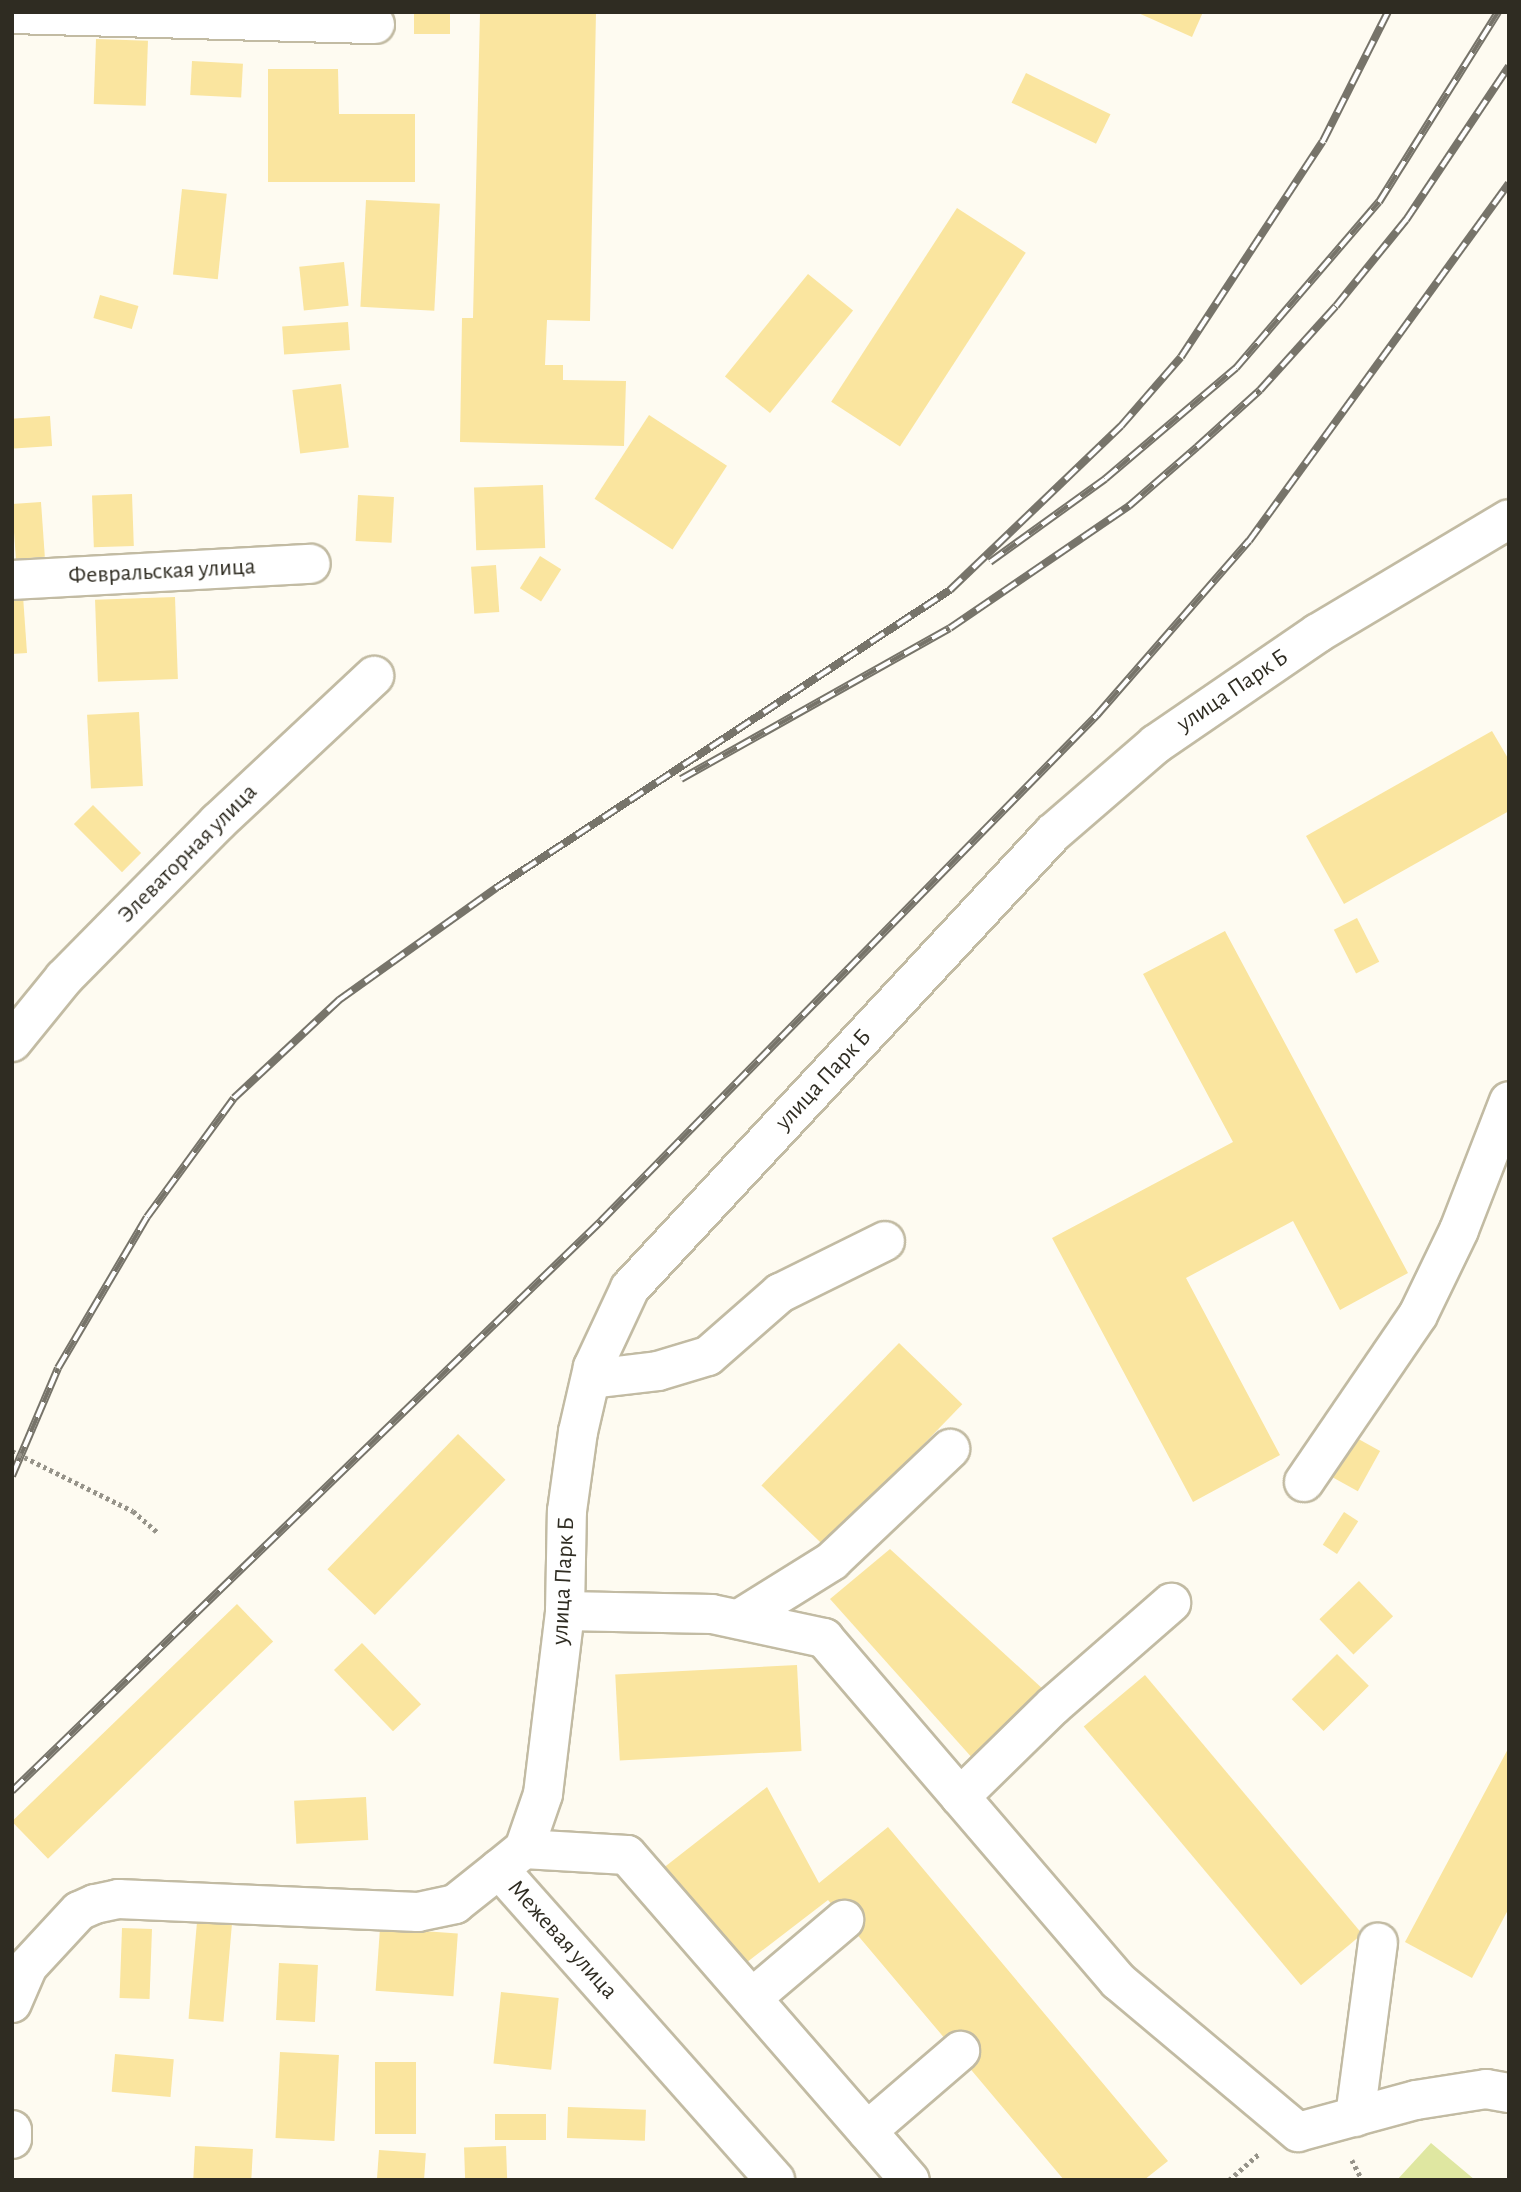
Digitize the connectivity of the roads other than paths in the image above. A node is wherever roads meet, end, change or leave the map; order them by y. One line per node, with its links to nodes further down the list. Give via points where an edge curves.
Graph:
1 (12, 14): 2 (street)
2 (375, 24)
3 (1509, 519): 10 (street, улица Парк Б, via 1318,633 1156,744 1052,833 631,1288)
4 (311, 564): 5 (street, Февральская улица)
5 (12, 580)
6 (374, 676): 7 (street, Элеваторная улица, via 199,841 64,978)
7 (12, 1042)
8 (1509, 1101): 12 (street, via 1459,1230 1418,1315)
9 (885, 1241): 10 (street, via 780,1293 708,1356 658,1371)
10 (591, 1379): 14 (street, улица Парк Б, via 567,1511)
11 (950, 1449): 15 (street, via 832,1561)
12 (1304, 1482)
13 (1171, 1603): 16 (street, via 1053,1706)
14 (565, 1611): 15 (street, via 712,1614); 17 (street, улица Парк Б, via 544,1794)
15 (739, 1619): 16 (street, via 824,1639)
16 (960, 1797): 24 (street, via 1118,1981 1298,2132)
17 (511, 1859): 20 (street, Межевая улица, via 627,1855); 21 (street, Межевая улица, via 455,1904 418,1912 118,1899 79,1911 28,1966); 28 (street, Межевая улица)
18 (844, 1920): 20 (street)
19 (1378, 1943): 24 (street)
20 (752, 1998): 26 (street, Межевая улица)
21 (12, 2003)
22 (960, 2051): 26 (street)
23 (1509, 2093): 24 (street, via 1474,2091)
24 (1355, 2117)
25 (12, 2130): 27 (street)
26 (867, 2131): 29 (street, Межевая улица)
27 (12, 2139)
28 (775, 2180)
29 (910, 2180)

